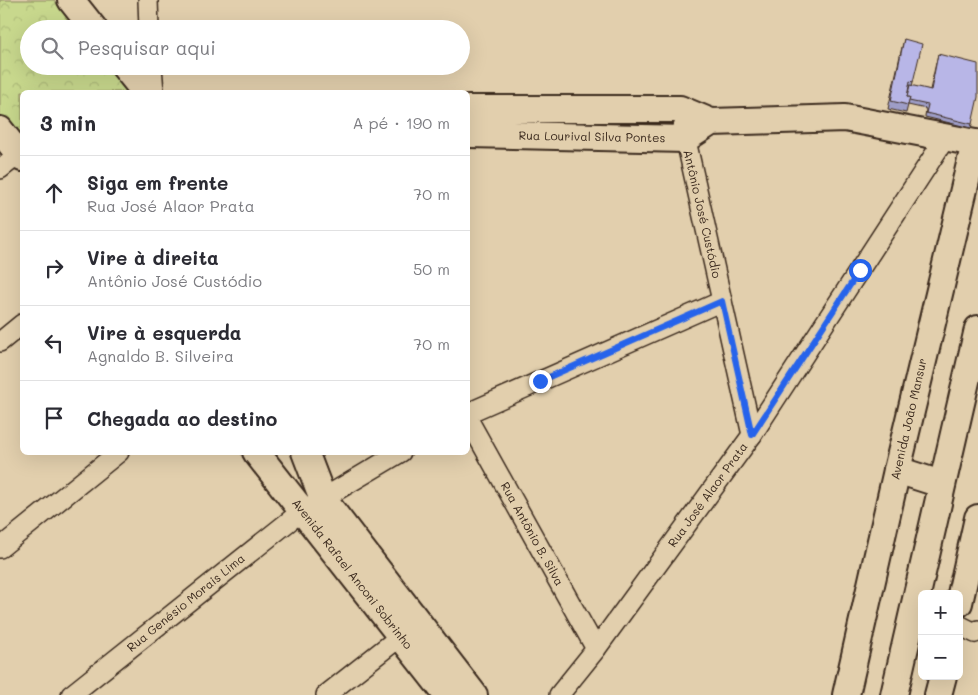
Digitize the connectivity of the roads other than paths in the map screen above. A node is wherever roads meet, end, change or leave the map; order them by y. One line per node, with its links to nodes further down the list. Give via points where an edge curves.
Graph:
1 (71, 0): 3 (street)
2 (148, 0): 4 (street)
3 (87, 20)
4 (149, 20)
5 (131, 75): 7 (street)
6 (153, 75): 8 (street)
7 (143, 90)
8 (154, 90)
9 (470, 109): 10 (street)
10 (680, 109): 11 (street); 15 (street, Antônio José Custódio)
11 (711, 122): 14 (street, via 844,118); 15 (street)
12 (0, 130): 17 (street)
13 (470, 134): 15 (street, Rua Lourival Silva Pontes)
14 (946, 137): 16 (street); 24 (street, Rua José Alaor Prata)
15 (685, 139): 18 (street, Antônio José Custódio)
16 (977, 143): 30 (street, Avenida João Mansur)
17 (14, 160)
18 (722, 301): 22 (street); 24 (street, Antônio José Custódio)
19 (20, 326): 21 (street)
20 (978, 329): 31 (street)
21 (0, 342)
22 (470, 413)
23 (470, 423): 37 (street, Rua Antônio B. Silva)
24 (752, 435): 37 (street, Rua José Alaor Prata)
25 (115, 455): 34 (street)
26 (259, 455): 32 (street, Avenida Rafael Anconi Sobrinho)
27 (281, 455): 32 (street)
28 (305, 455): 32 (street)
29 (396, 455): 32 (street, Rua Genésio Morais Lima)
30 (897, 470): 31 (street); 44 (street, Avenida João Mansur)
31 (942, 484): 45 (street)
32 (308, 505): 36 (street, Avenida Rafael Anconi Sobrinho); 39 (street, Rua Genésio Morais Lima)
33 (978, 518): 35 (street)
34 (0, 548)
35 (962, 590)
36 (409, 630): 40 (street); 41 (street, Avenida Rafael Anconi Sobrinho); 42 (street, Avenida Rafael Anconi Sobrinho)
37 (596, 649): 43 (street, Rua José Alaor Prata)
38 (942, 680): 46 (street)
39 (71, 695)
40 (326, 695)
41 (447, 695)
42 (474, 695)
43 (559, 695)
44 (846, 695)
45 (894, 695)
46 (938, 695)

